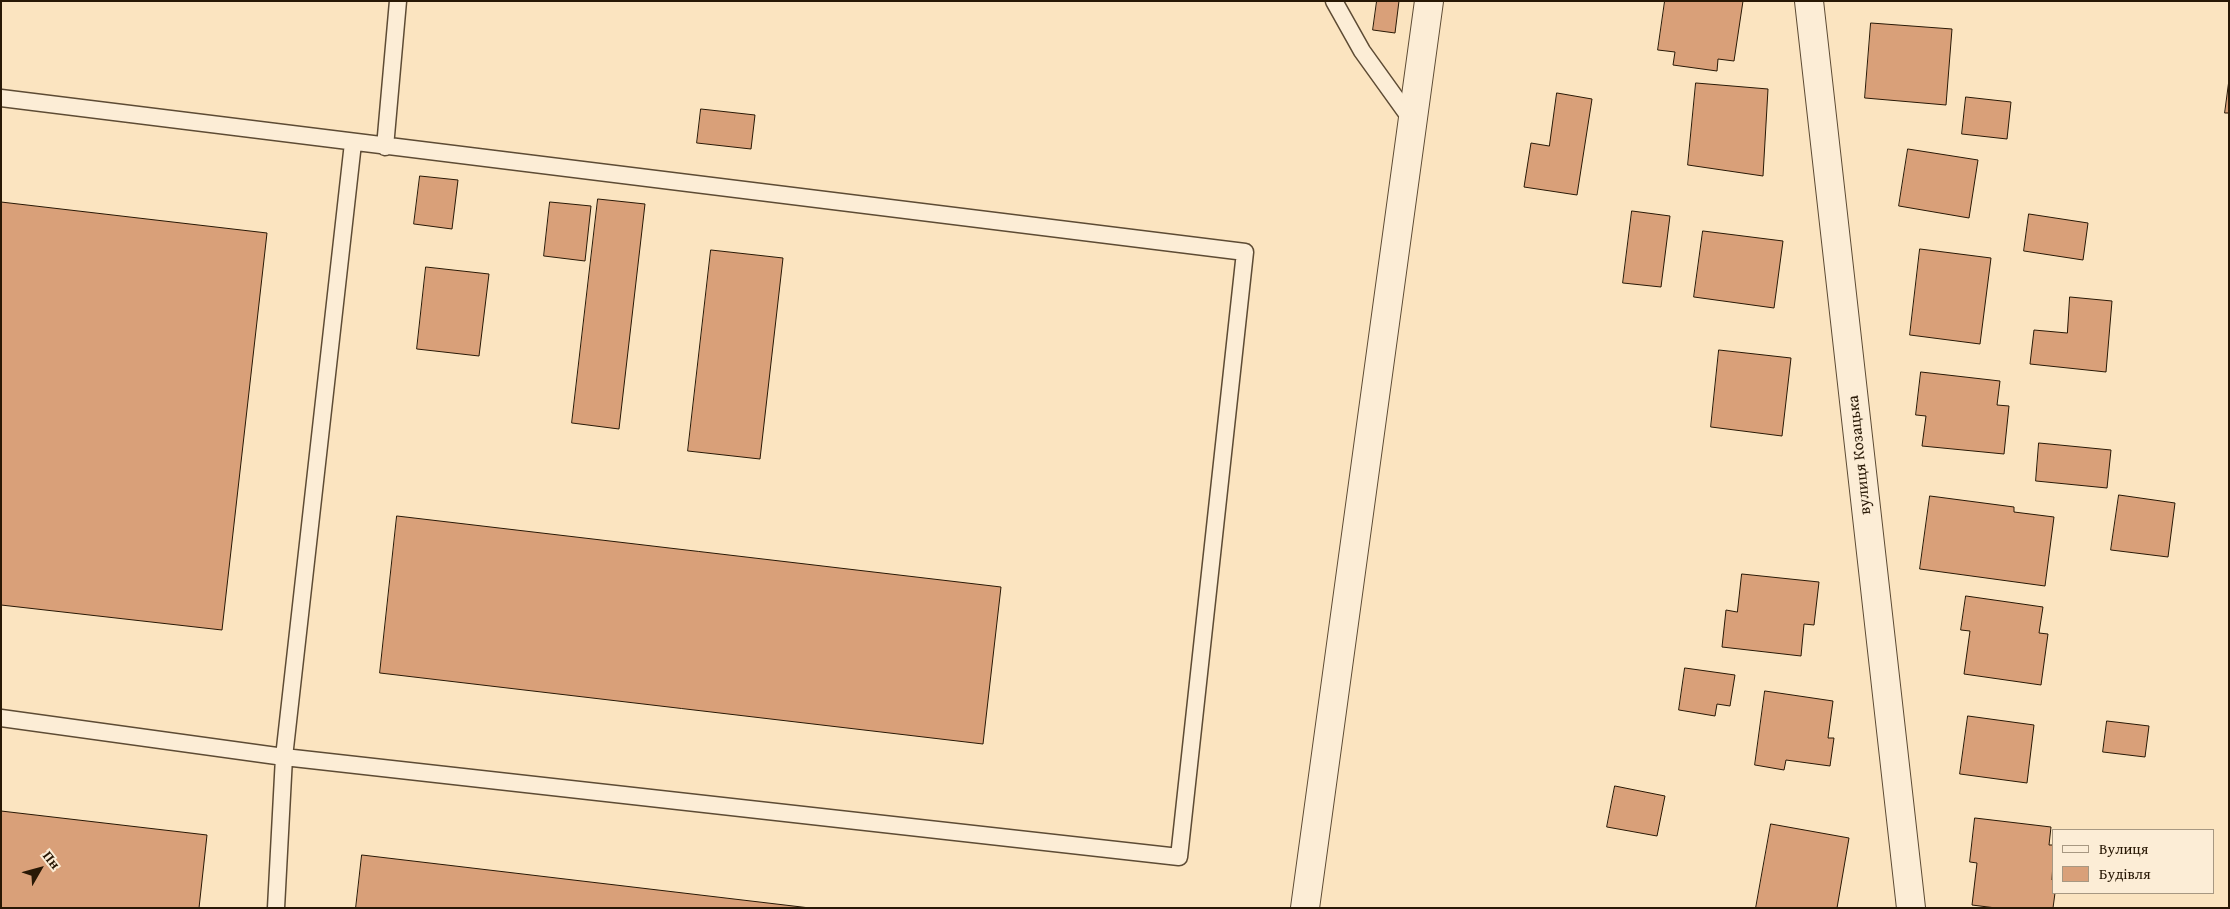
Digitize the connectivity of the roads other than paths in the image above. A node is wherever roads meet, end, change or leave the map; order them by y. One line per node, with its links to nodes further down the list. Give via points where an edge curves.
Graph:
1 (398, 1): 8 (lane)
2 (1334, 1): 6 (lane, via 1362,51)
3 (1430, 1): 6 (street)
4 (1809, 1): 13 (street, вулиця Козацька)
5 (1, 98): 7 (lane)
6 (1413, 122): 12 (street)
7 (353, 143): 8 (lane); 10 (lane)
8 (385, 147): 10 (lane, via 1245,252 1179,857)
9 (1, 718): 10 (lane)
10 (284, 757): 11 (lane)
11 (276, 908)
12 (1305, 908)
13 (1911, 908)

